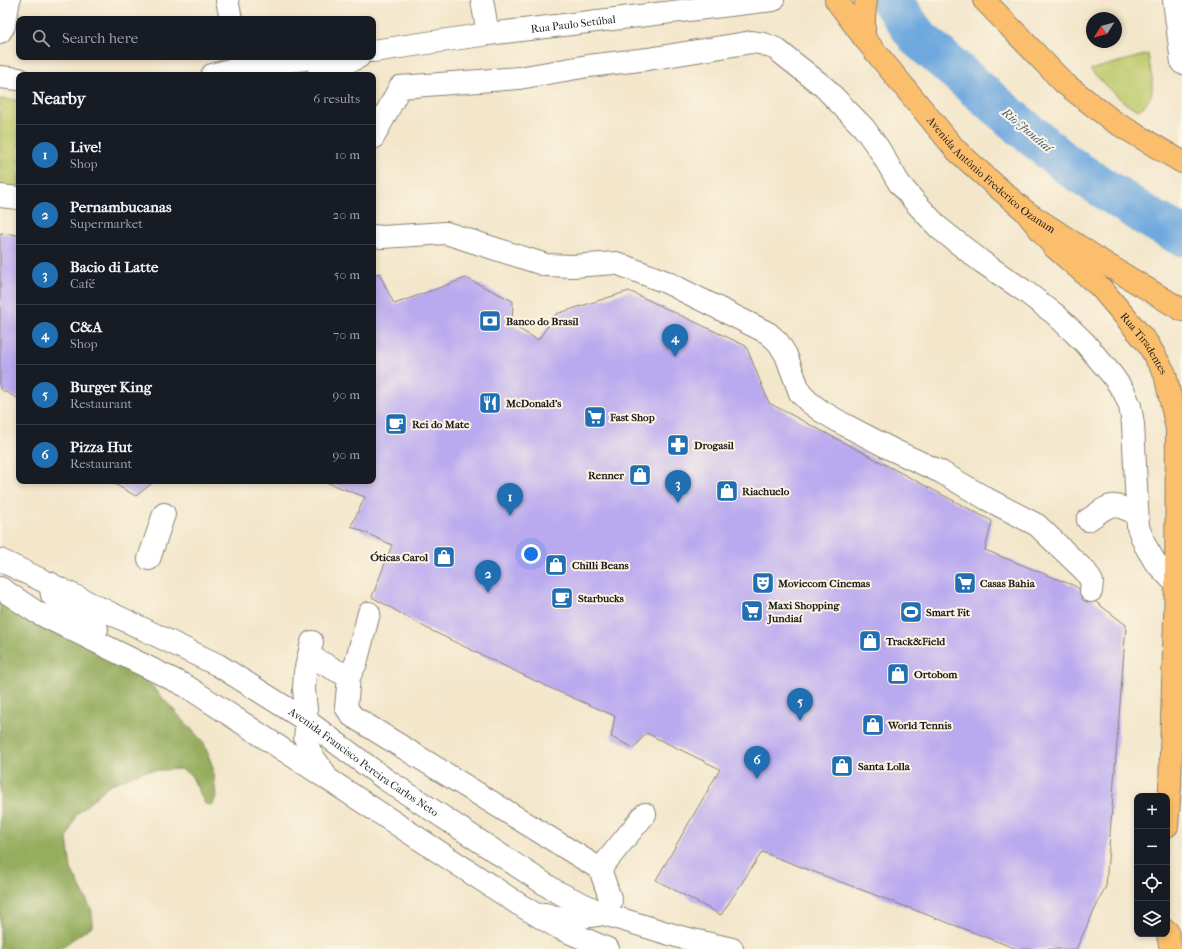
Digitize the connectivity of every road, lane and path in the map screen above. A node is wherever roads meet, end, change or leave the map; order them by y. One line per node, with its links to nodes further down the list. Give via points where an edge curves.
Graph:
1 (9, 0): 10 (street, via 4,26)
2 (227, 0): 9 (street)
3 (482, 0): 11 (street)
4 (773, 0): 11 (street, Rua Paulo Setúbal)
5 (836, 0): 12 (main road, Avenida Antônio Frederico Ozanam)
6 (866, 0): 12 (main road)
7 (983, 0): 23 (main road, via 1064,83 1113,121)
8 (1174, 0): 17 (street)
9 (230, 16)
10 (0, 32)
11 (488, 34): 13 (street, Rua Paulo Setúbal)
12 (864, 38): 26 (main road, Avenida Antônio Frederico Ozanam, via 956,150)
13 (376, 51)
14 (272, 60): 16 (street)
15 (352, 60): 19 (street)
16 (239, 62): 18 (street)
17 (1182, 63)
18 (218, 72)
19 (325, 72)
20 (0, 77): 21 (street)
21 (16, 78)
22 (376, 132): 30 (street, via 400,88 519,78 752,42 776,49 824,87 864,128 899,184 939,228 1056,315 1085,343 1112,375 1130,406)
23 (1182, 162)
24 (0, 196): 25 (street)
25 (16, 198)
26 (1025, 211): 28 (main road, Avenida Antônio Frederico Ozanam); 35 (main road, Rua Tiradentes, via 1054,247 1101,288 1148,344 1165,374 1177,429)
27 (376, 236): 37 (street, via 446,233 546,265 616,264 666,282 768,333 778,342 786,355 800,392 821,411 845,426 941,472 1037,525 1086,572 1092,582)
28 (1182, 310)
29 (164, 514): 32 (street)
30 (1137, 514): 31 (street, via 1111,505); 35 (street, via 1138,527 1145,545 1155,562)
31 (1088, 520)
32 (149, 559)
33 (0, 560): 34 (street, Avenida Francisco Pereira Carlos Neto)
34 (50, 583): 39 (street, via 52,596 65,609 96,628); 41 (street, Avenida Francisco Pereira Carlos Neto, via 218,665)
35 (1176, 584): 43 (main road, Rua Tiradentes)
36 (0, 588): 39 (street, via 36,612)
37 (1091, 591)
38 (370, 613): 40 (street, via 356,663)
39 (115, 651): 42 (street, via 186,686)
40 (348, 677): 41 (street, via 310,649 304,689); 45 (street, via 346,707 352,716)
41 (307, 721): 42 (street, via 305,738 311,754); 47 (street, Avenida Francisco Pereira Carlos Neto, via 386,778 557,892)
42 (331, 782): 46 (street)
43 (1169, 793)
44 (645, 814): 45 (street)
45 (600, 870): 47 (street, via 611,901)
46 (520, 905): 47 (street, via 552,916 574,918); 50 (street, via 559,928)
47 (604, 914): 51 (street, Avenida Francisco Pereira Carlos Neto, via 680,937)
48 (1160, 937): 52 (main road)
49 (1168, 937): 53 (main road)
50 (608, 949)
51 (732, 949)
52 (1160, 949)
53 (1170, 949)

